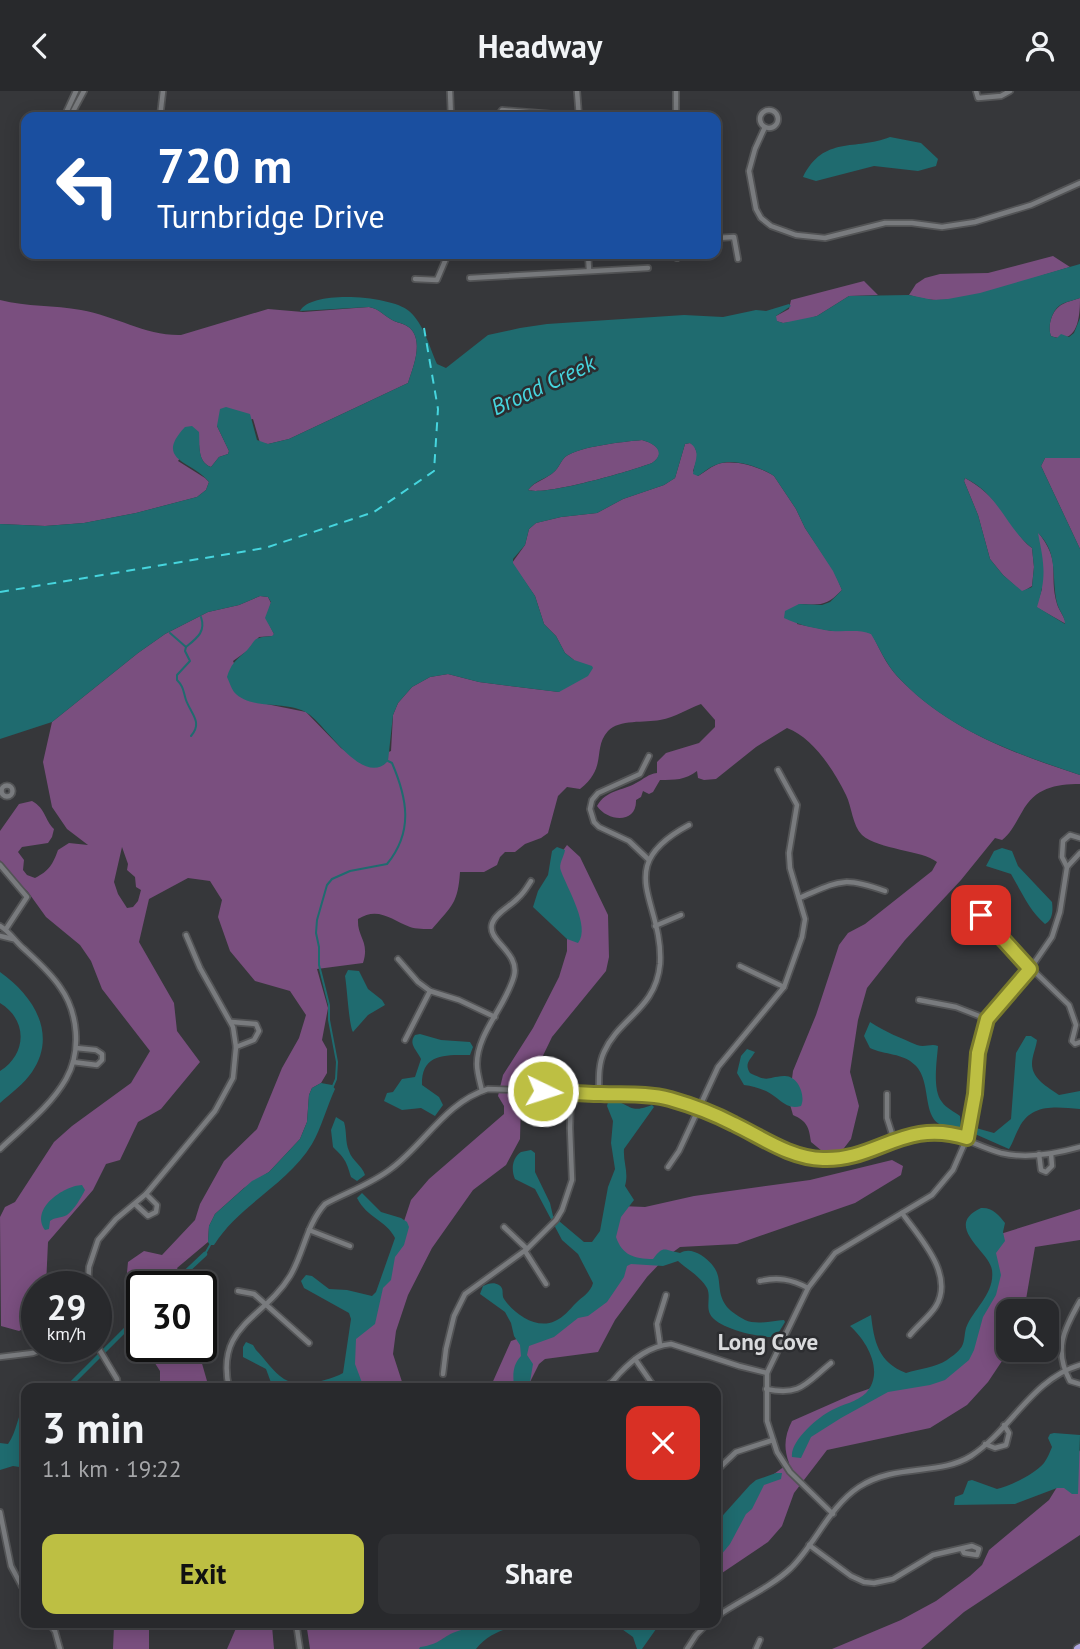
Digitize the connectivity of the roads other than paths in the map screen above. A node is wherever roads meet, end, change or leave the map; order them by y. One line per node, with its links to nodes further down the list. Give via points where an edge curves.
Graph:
1 (76, 91): 9 (street)
2 (84, 91): 10 (street)
3 (163, 91): 11 (street)
4 (450, 91): 12 (street)
5 (577, 91): 15 (street)
6 (676, 91): 16 (street)
7 (975, 91): 8 (street, via 978,98)
8 (1010, 91)
9 (66, 112)
10 (73, 112)
11 (161, 112)
12 (451, 112)
13 (501, 112): 14 (street)
14 (518, 112)
15 (579, 112)
16 (676, 112)
17 (765, 127): 18 (street, via 750,171 756,209 771,226 796,235 825,239 885,223 942,227 973,222 1031,205)
18 (1080, 183)
19 (721, 238): 22 (street, via 734,237)
20 (446, 259): 26 (street, via 437,280)
21 (588, 259): 24 (street)
22 (738, 259)
23 (648, 268): 24 (street)
24 (589, 270): 25 (street)
25 (470, 278)
26 (415, 279)
27 (649, 757): 32 (street, via 642,772 598,793 590,809 599,827 629,841)
28 (778, 770): 37 (street, via 797,805 789,853)
29 (689, 825): 32 (street, via 663,841)
30 (1080, 838): 34 (street, via 1070,835 1063,841)
31 (1080, 853): 34 (street)
32 (649, 859): 40 (street, via 646,878)
33 (0, 865): 42 (street, via 27,897)
34 (1067, 867): 48 (street, via 1057,927)
35 (531, 881): 52 (street, via 492,925 492,933 515,968)
36 (885, 891): 37 (street, via 840,881)
37 (799, 898): 49 (street, via 805,919)
38 (681, 915): 40 (street)
39 (0, 926): 42 (street)
40 (654, 926): 64 (street, via 660,964 655,985 646,1003 604,1051)
41 (993, 928): 48 (street)
42 (6, 929): 45 (street)
43 (186, 935): 54 (street)
44 (0, 936): 45 (street)
45 (13, 939): 60 (street, via 61,988 73,1014)
46 (398, 958): 50 (street)
47 (740, 965): 49 (street)
48 (1030, 969): 53 (street); 55 (street, via 1063,996)
49 (784, 987): 66 (street, via 718,1067)
50 (430, 991): 52 (street); 57 (street)
51 (919, 1000): 53 (street)
52 (495, 1017): 62 (street, via 477,1061)
53 (987, 1019): 67 (street)
54 (231, 1022): 59 (street); 59 (street, via 256,1024 259,1031 254,1040)
55 (1076, 1030): 56 (street); 58 (street, via 1072,1041)
56 (1080, 1036)
57 (405, 1040)
58 (1080, 1042)
59 (236, 1047): 74 (street, via 233,1078 216,1110)
60 (76, 1048): 61 (street); 61 (street, via 99,1052 102,1057 100,1064)
61 (73, 1062): 70 (street, via 48,1103)
62 (482, 1091): 63 (street); 78 (street, via 442,1119 393,1167 325,1204)
63 (571, 1093): 64 (street); 80 (street, via 569,1194 556,1220)
64 (598, 1094): 66 (street, via 648,1095)
65 (887, 1094): 68 (street, via 887,1118)
66 (698, 1110): 68 (street, via 810,1158 844,1158); 73 (street)
67 (967, 1138): 68 (street, via 923,1132); 71 (street, via 1004,1153); 76 (street, via 943,1184)
68 (894, 1140)
69 (1080, 1147): 72 (street)
70 (0, 1149)
71 (1039, 1154): 72 (street); 72 (street, via 1041,1170 1046,1172 1052,1166)
72 (1051, 1154)
73 (668, 1167)
74 (146, 1194): 75 (street); 75 (street, via 157,1205 156,1212 148,1216)
75 (135, 1204): 81 (street, via 98,1240)
76 (902, 1213): 84 (street, via 835,1253); 89 (street, via 937,1267 941,1288 936,1305)
77 (504, 1227): 80 (street)
78 (309, 1230): 79 (street); 88 (street, via 291,1275)
79 (350, 1246)
80 (526, 1250): 83 (street); 100 (street, via 465,1294 454,1316)
81 (89, 1271)
82 (760, 1281): 84 (street, via 779,1278)
83 (547, 1284)
84 (808, 1288): 99 (street)
85 (238, 1291): 88 (street, via 250,1292)
86 (666, 1295): 91 (street, via 657,1324)
87 (1080, 1301): 98 (street, via 1060,1348)
88 (267, 1304): 90 (street); 102 (street, via 247,1319 236,1335 226,1367)
89 (910, 1335)
90 (309, 1343)
91 (660, 1345): 94 (street); 99 (street, via 671,1344)
92 (21, 1354): 93 (street)
93 (0, 1357)
94 (635, 1359): 103 (street); 104 (street)
95 (108, 1362): 101 (street)
96 (831, 1363): 106 (street, via 799,1389)
97 (1080, 1365): 98 (street)
98 (1066, 1370): 105 (street, via 1070,1381); 107 (street)
99 (767, 1373): 106 (street)
100 (443, 1374)
101 (117, 1383)
102 (228, 1383)
103 (610, 1383)
104 (652, 1383)
105 (1080, 1384)
106 (765, 1389): 108 (street)
107 (1004, 1425): 109 (street); 109 (street, via 1009,1433 1006,1445 995,1448)
108 (773, 1440): 110 (street, via 736,1452); 112 (street, via 783,1463)
109 (985, 1444): 112 (street, via 960,1461 875,1478)
110 (721, 1466)
111 (0, 1512): 115 (street, via 11,1566)
112 (833, 1514): 113 (street)
113 (809, 1545): 114 (street, via 851,1576 874,1583 892,1580 933,1555); 116 (street, via 781,1577)
114 (962, 1549)
115 (21, 1585)
116 (721, 1614)
117 (53, 1628): 121 (street)
118 (297, 1628): 122 (street)
119 (703, 1628): 123 (street)
120 (760, 1640): 124 (street)
121 (60, 1649)
122 (300, 1649)
123 (687, 1649)
124 (756, 1649)

